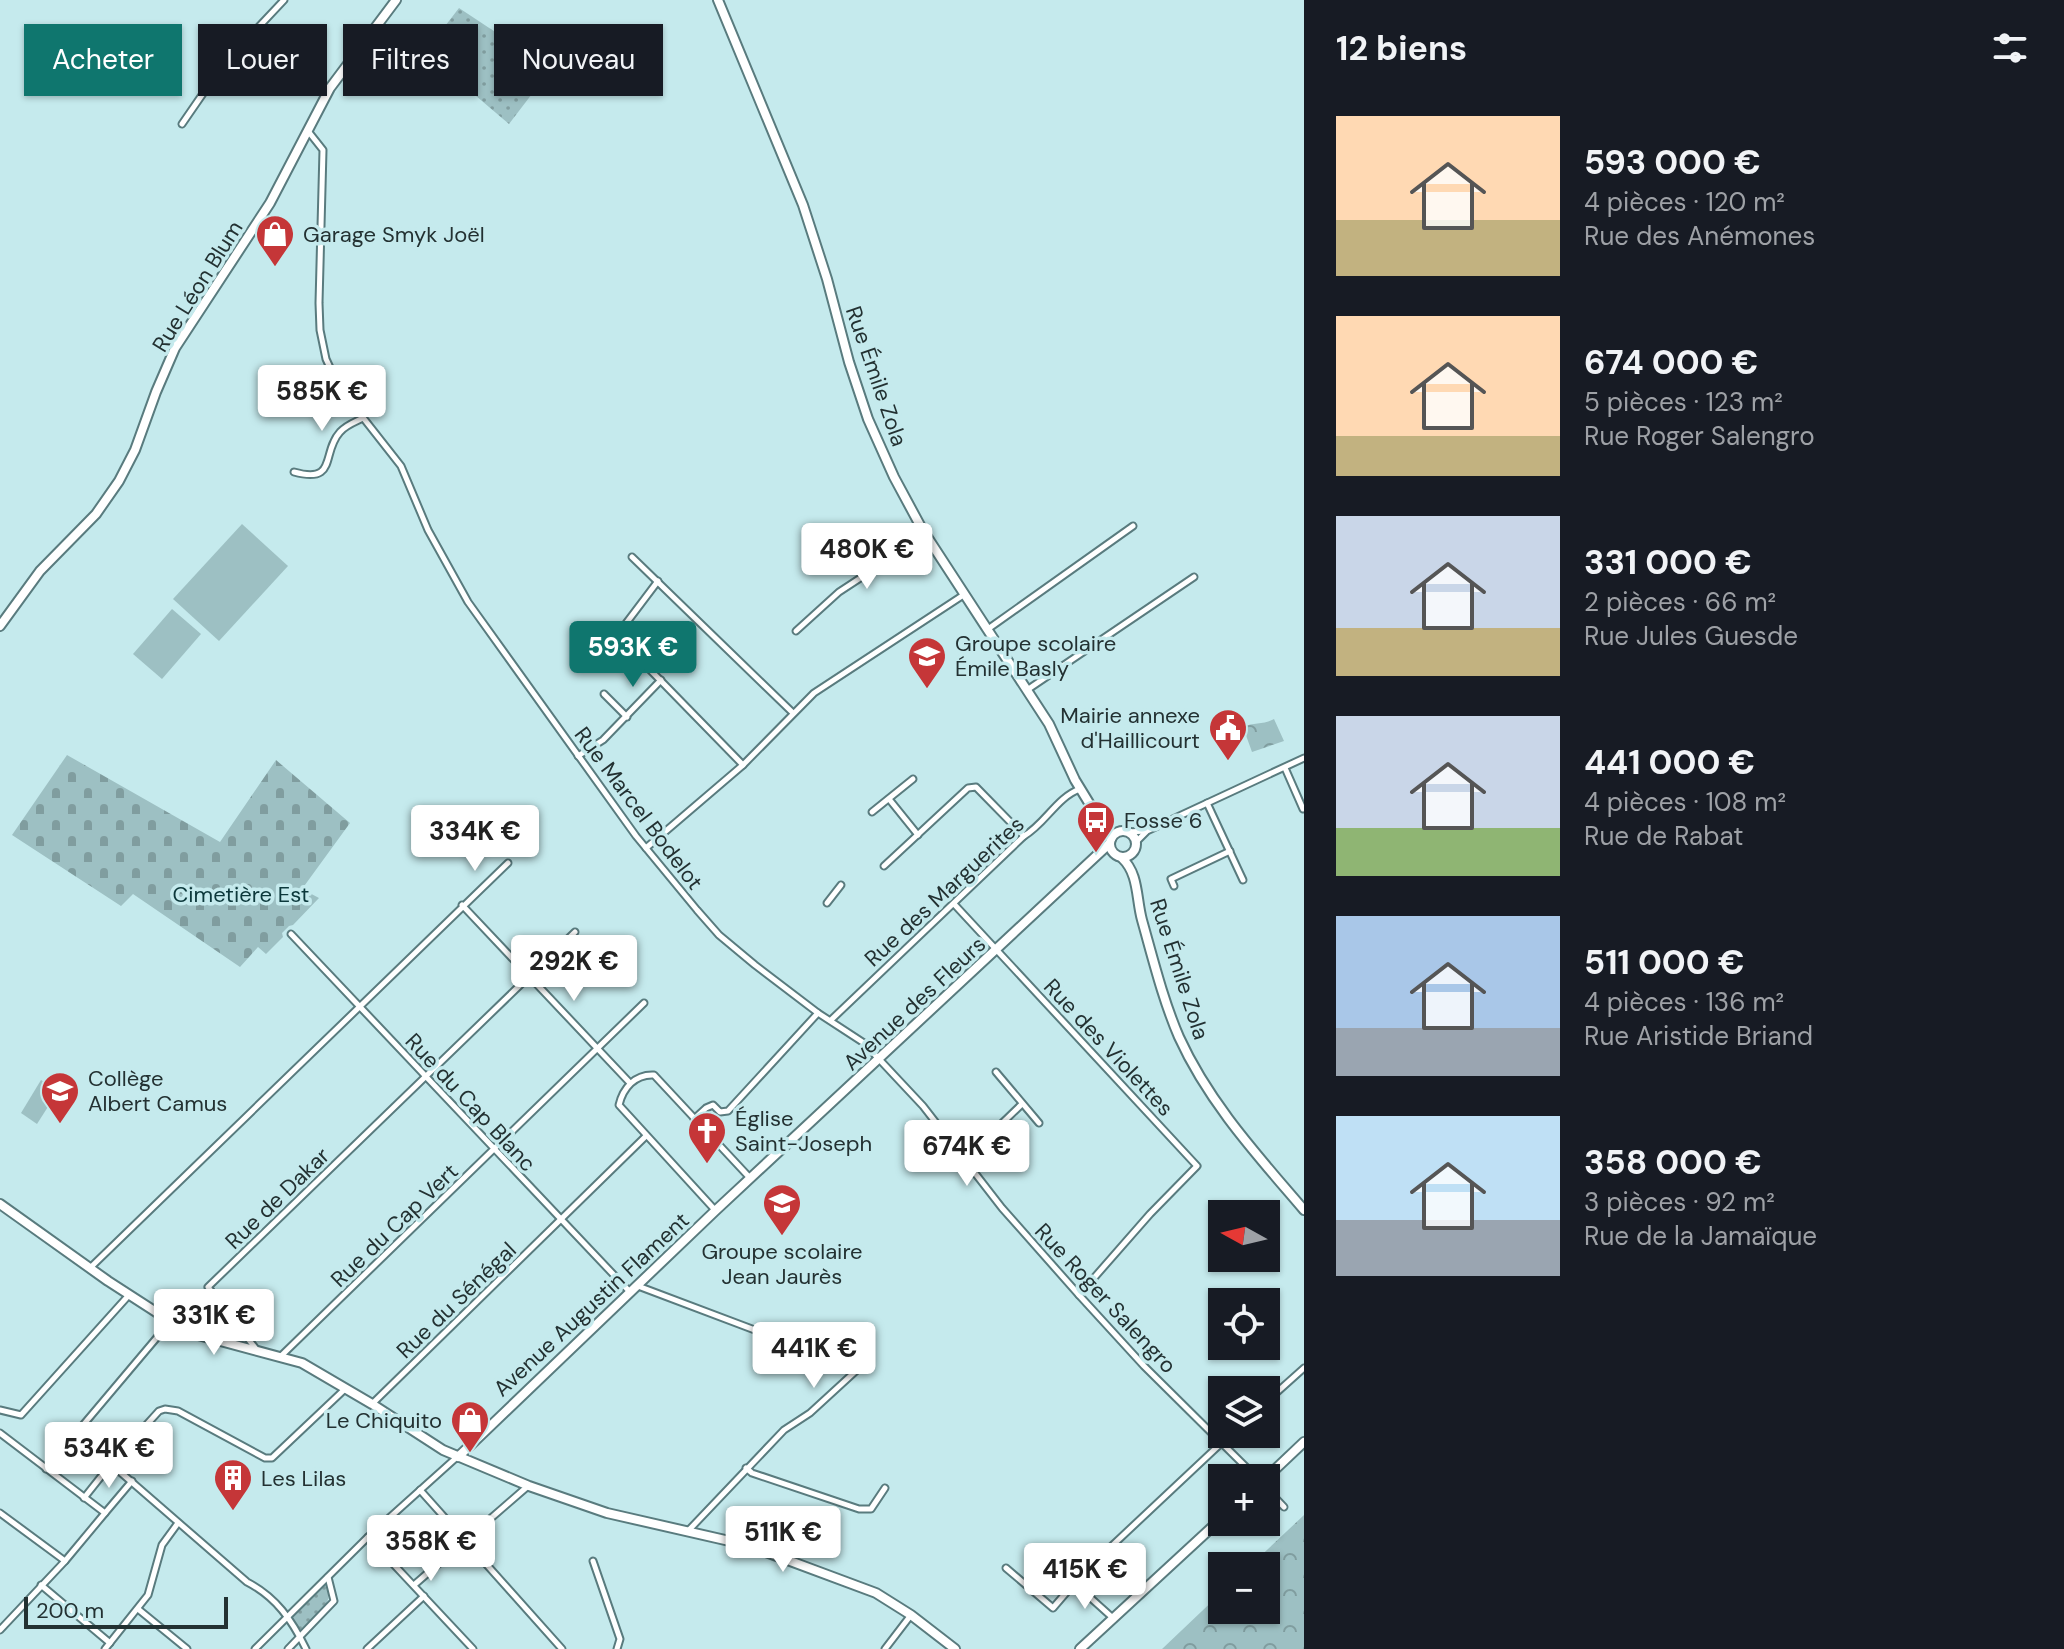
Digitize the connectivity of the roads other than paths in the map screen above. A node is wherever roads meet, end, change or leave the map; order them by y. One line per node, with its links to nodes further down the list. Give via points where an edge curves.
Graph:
1 (284, 0): 4 (street, via 222,66)
2 (396, 0): 5 (street, Rue Léon Blum, via 330,88)
3 (718, 0): 9 (street, Rue Émile Zola, via 803,205 868,419)
4 (182, 124)
5 (308, 131): 6 (street, Rue Marcel Bodelot, via 323,150 320,330 336,382); 14 (street, Rue Léon Blum, via 270,203 175,348 119,481)
6 (363, 418): 7 (street, via 337,436 324,470 316,475); 22 (street, Rue Marcel Bodelot, via 401,466 428,530 468,602)
7 (294, 472)
8 (1133, 526): 15 (street)
9 (926, 535): 13 (street, Rue Émile Zola); 16 (street, via 839,592)
10 (632, 557): 12 (street)
11 (1194, 577): 18 (street)
12 (658, 581): 17 (street, via 618,634); 20 (street)
13 (965, 594): 15 (street, Rue Émile Zola); 20 (street, via 826,684)
14 (0, 626)
15 (987, 629): 18 (street, Rue Émile Zola)
16 (796, 631)
17 (661, 680): 21 (street); 24 (street)
18 (1027, 690): 27 (street, Rue Émile Zola)
19 (604, 694): 21 (street)
20 (793, 713): 24 (street)
21 (627, 717): 22 (street)
22 (578, 756): 39 (street, Rue Marcel Bodelot)
23 (1304, 758): 25 (street)
24 (743, 765): 39 (street)
25 (1285, 768): 29 (street); 30 (street)
26 (913, 779): 28 (street)
27 (1081, 789): 32 (street, Rue Émile Zola); 36 (street, Rue des Marguerites, via 1071,792)
28 (889, 799): 31 (street); 35 (street)
29 (1207, 803): 33 (street); 40 (street)
30 (1303, 809)
31 (872, 812)
32 (1102, 821): 34 (street, Rue Émile Zola); 37 (street, Rue Émile Zola)
33 (1147, 831): 34 (street); 38 (street)
34 (1124, 832): 37 (street); 38 (street, Rue Émile Zola)
35 (918, 835): 36 (street, via 968,788 976,787); 43 (street)
36 (1024, 836): 49 (street, Rue des Marguerites)
37 (1111, 845): 41 (street); 53 (street, Avenue des Fleurs)
38 (1135, 847): 41 (street); 47 (street, Rue Émile Zola)
39 (646, 848): 57 (street, Rue Marcel Bodelot, via 719,935)
40 (1230, 851): 44 (street); 46 (street, via 1171,879)
41 (1122, 858): 47 (street, Rue Émile Zola, via 1131,866)
42 (508, 863): 50 (street)
43 (884, 866)
44 (1243, 880)
45 (841, 885): 48 (street)
46 (1174, 886)
47 (1137, 892): 72 (street, Rue Émile Zola, via 1161,983 1194,1068 1240,1134)
48 (827, 903)
49 (954, 904): 53 (street, Rue des Violettes); 58 (street, Rue des Marguerites)
50 (462, 905): 54 (street); 56 (street)
51 (575, 932): 54 (street)
52 (291, 934): 56 (street, Rue du Cap Blanc)
53 (997, 951): 60 (street, Avenue des Fleurs); 78 (street, Rue des Violettes, via 1197,1166)
54 (529, 976): 59 (street); 62 (street)
55 (644, 1003): 59 (street, Rue du Cap Vert)
56 (358, 1006): 62 (street, Rue du Cap Blanc); 75 (street)
57 (818, 1013): 58 (street, Rue Marcel Bodelot); 65 (street, via 728,1111 713,1105)
58 (831, 1020): 60 (street, Rue Marcel Bodelot)
59 (598, 1049): 63 (street); 68 (street, Rue du Cap Vert)
60 (880, 1059): 69 (street, Rue Roger Salengro); 70 (street, Avenue des Fleurs)
61 (996, 1072): 64 (street)
62 (426, 1077): 68 (street, Rue du Cap Blanc); 80 (street, Rue de Dakar, via 208,1287)
63 (630, 1083): 65 (street, via 654,1075); 67 (street, via 619,1105)
64 (1022, 1104): 66 (street); 69 (street)
65 (694, 1119): 70 (street)
66 (1039, 1123)
67 (646, 1136): 73 (street); 74 (street, Rue du Sénégal)
68 (494, 1150): 74 (street, Rue du Cap Blanc); 81 (street, Rue du Cap Vert)
69 (964, 1160): 78 (street, Rue Roger Salengro)
70 (751, 1179): 73 (street, Avenue Augustin Flament)
71 (0, 1204): 75 (street)
72 (1304, 1210)
73 (715, 1211): 76 (street, Avenue Augustin Flament)
74 (562, 1221): 76 (street, Rue du Cap Blanc); 85 (street, Rue du Sénégal)
75 (90, 1268): 77 (street)
76 (633, 1288): 92 (street, Avenue Augustin Flament); 96 (street, via 858,1369)
77 (129, 1295): 79 (street); 86 (street, via 21,1415)
78 (1079, 1295): 87 (street, Rue Roger Salengro)
79 (170, 1322): 80 (street, via 197,1336); 97 (street)
80 (257, 1350): 81 (street)
81 (281, 1356): 83 (street)
82 (1304, 1368): 84 (street)
83 (346, 1388): 85 (street); 93 (street, via 272,1458 165,1409)
84 (1280, 1389)
85 (372, 1404): 92 (street)
86 (0, 1410)
87 (1208, 1429)
88 (0, 1433): 97 (street)
89 (1304, 1442): 95 (street)
90 (1217, 1448): 116 (street)
91 (1227, 1448): 94 (street, Rue Roger Salengro)
92 (458, 1457): 99 (street); 101 (street)
93 (111, 1464): 98 (street); 102 (street)
94 (1242, 1464)
95 (1280, 1465)
96 (746, 1468): 100 (street, via 859,1509 871,1509); 108 (street)
97 (46, 1469): 102 (street)
98 (132, 1481): 106 (street); 107 (street)
99 (529, 1486): 108 (street, via 596,1510); 111 (street)
100 (885, 1488)
101 (420, 1490): 110 (street); 111 (street)
102 (84, 1498): 106 (street)
103 (1280, 1503): 104 (street)
104 (1284, 1507)
105 (0, 1513): 112 (street)
106 (105, 1513): 112 (street)
107 (178, 1523): 120 (street, via 162,1545 153,1582); 121 (street)
108 (688, 1531): 122 (street, via 801,1563 876,1593)
109 (1208, 1531): 123 (street)
110 (368, 1537): 115 (street); 118 (street)
111 (465, 1541): 118 (street); 134 (street)
112 (65, 1561): 117 (street)
113 (593, 1561): 135 (street, via 620,1639)
114 (1006, 1568): 116 (street, via 1053,1608)
115 (327, 1576): 121 (street); 125 (street, via 334,1601)
116 (1074, 1583): 123 (street)
117 (41, 1585): 124 (street); 126 (street)
118 (414, 1585): 119 (street)
119 (424, 1596): 132 (street); 133 (street)
120 (138, 1609): 126 (street); 128 (street)
121 (287, 1615): 125 (street); 129 (street)
122 (911, 1615): 136 (street); 137 (street)
123 (1114, 1619): 138 (street)
124 (0, 1630)
125 (300, 1637): 130 (street); 131 (street)
126 (110, 1643): 127 (street)
127 (105, 1649)
128 (187, 1649)
129 (255, 1649)
130 (288, 1649)
131 (306, 1649)
132 (367, 1649)
133 (473, 1649)
134 (562, 1649)
135 (617, 1649)
136 (885, 1649)
137 (955, 1649)
138 (1080, 1649)

